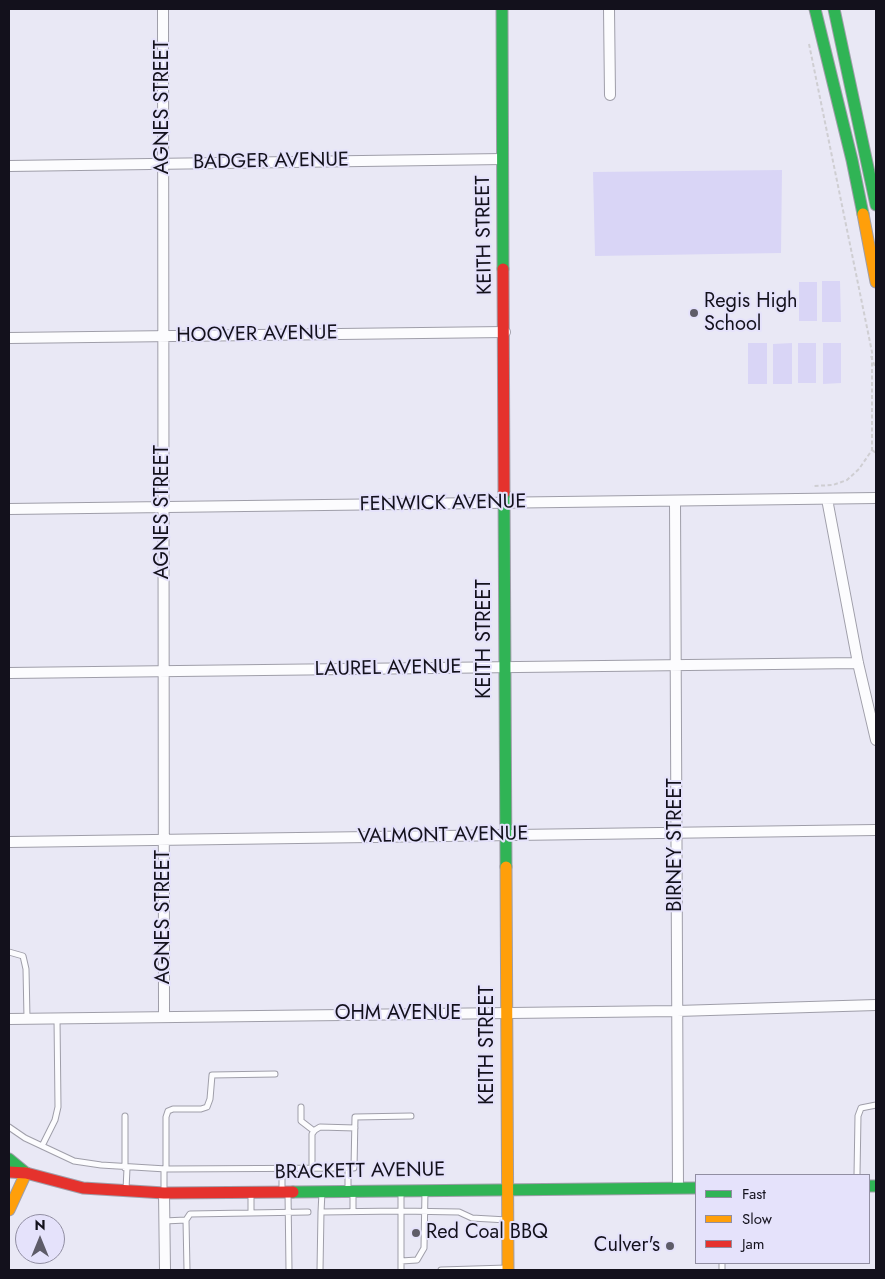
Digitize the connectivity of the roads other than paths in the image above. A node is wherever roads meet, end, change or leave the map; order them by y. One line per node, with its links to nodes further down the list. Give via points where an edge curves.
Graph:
1 (163, 9): 11 (street, AGNES STREET)
2 (502, 9): 10 (main road, KEITH STREET)
3 (609, 9): 7 (street)
4 (815, 9): 6 (main road)
5 (834, 9): 8 (main road)
6 (826, 60): 8 (main road, via 843,102 852,141); 14 (main road, via 852,160)
7 (610, 95)
8 (864, 153): 9 (street); 13 (main road)
9 (876, 153)
10 (503, 159): 11 (street, BADGER AVENUE); 15 (main road, KEITH STREET)
11 (162, 164): 12 (street, BADGER AVENUE); 16 (street, AGNES STREET)
12 (9, 166)
13 (876, 205)
14 (876, 282)
15 (505, 332): 16 (street, HOOVER AVENUE); 21 (main road, KEITH STREET)
16 (163, 336): 17 (street, HOOVER AVENUE); 22 (street, AGNES STREET)
17 (9, 338)
18 (876, 498): 19 (street, FENWICK AVENUE)
19 (826, 499): 20 (street, FENWICK AVENUE); 24 (street)
20 (675, 502): 21 (street, FENWICK AVENUE); 25 (street, BIRNEY STREET)
21 (505, 504): 22 (street, FENWICK AVENUE); 26 (main road, KEITH STREET)
22 (164, 508): 23 (street, FENWICK AVENUE); 27 (street, AGNES STREET)
23 (9, 509)
24 (858, 663): 25 (street, LAUREL AVENUE); 29 (street)
25 (676, 665): 26 (street, LAUREL AVENUE); 31 (street, BIRNEY STREET)
26 (504, 667): 27 (street, LAUREL AVENUE); 32 (main road, KEITH STREET)
27 (162, 672): 28 (street, LAUREL AVENUE); 33 (street, AGNES STREET)
28 (9, 673)
29 (876, 740)
30 (876, 830): 31 (street, VALMONT AVENUE)
31 (676, 833): 32 (street, VALMONT AVENUE); 37 (street, BIRNEY STREET)
32 (505, 835): 33 (street, VALMONT AVENUE); 38 (main road, KEITH STREET)
33 (164, 840): 34 (street, VALMONT AVENUE); 39 (street, AGNES STREET)
34 (9, 842)
35 (9, 952): 40 (lane, via 23,956)
36 (876, 1005): 37 (street, OHM AVENUE)
37 (677, 1011): 38 (street, OHM AVENUE); 61 (street, BIRNEY STREET)
38 (507, 1013): 39 (street, OHM AVENUE); 63 (main road, KEITH STREET)
39 (164, 1016): 41 (street, OHM AVENUE)
40 (27, 1018): 41 (street, OHM AVENUE); 42 (street, OHM AVENUE)
41 (56, 1018): 51 (lane, via 58,1107)
42 (9, 1019)
43 (275, 1074): 57 (lane, via 212,1075 207,1107 168,1111)
44 (876, 1105): 60 (lane, via 861,1108 858,1116)
45 (301, 1107): 50 (lane, via 301,1121)
46 (125, 1116): 53 (lane)
47 (411, 1116): 49 (lane, via 355,1117)
48 (9, 1127): 51 (lane)
49 (355, 1128): 50 (lane, via 320,1128); 56 (lane, via 354,1168)
50 (314, 1131): 55 (lane)
51 (42, 1146): 53 (lane, via 74,1160)
52 (9, 1159): 59 (main road)
53 (126, 1168): 57 (lane); 66 (lane)
54 (282, 1168): 55 (lane); 57 (lane); 70 (lane)
55 (312, 1168): 56 (lane)
56 (348, 1168): 68 (lane)
57 (165, 1169): 71 (lane)
58 (9, 1172): 59 (main road)
59 (26, 1173): 66 (main road, BRACKETT AVENUE, via 83,1188); 72 (main road)
60 (857, 1174)
61 (678, 1188): 62 (main road, BRACKETT AVENUE); 63 (main road, BRACKETT AVENUE)
62 (695, 1188)
63 (508, 1189): 65 (main road, BRACKETT AVENUE); 81 (main road, KEITH STREET)
64 (401, 1190): 65 (main road, BRACKETT AVENUE); 68 (main road, BRACKETT AVENUE); 75 (lane)
65 (425, 1190): 73 (lane)
66 (126, 1191): 71 (main road, BRACKETT AVENUE)
67 (322, 1191): 68 (main road, BRACKETT AVENUE); 70 (main road, BRACKETT AVENUE); 79 (lane)
68 (351, 1191): 74 (lane)
69 (251, 1192): 70 (main road, BRACKETT AVENUE); 71 (main road, BRACKETT AVENUE); 76 (lane)
70 (285, 1192): 77 (lane)
71 (164, 1193): 82 (street)
72 (9, 1210)
73 (424, 1210): 75 (lane); 81 (lane); 83 (lane, via 422,1256 418,1260)
74 (353, 1211): 75 (lane); 79 (lane)
75 (401, 1211): 83 (lane)
76 (252, 1212): 77 (lane); 80 (lane, via 190,1214)
77 (288, 1212): 78 (lane); 87 (lane)
78 (308, 1212)
79 (321, 1212): 88 (lane)
80 (186, 1220): 82 (lane); 86 (lane)
81 (508, 1220): 84 (main road, KEITH STREET)
82 (164, 1221): 85 (street)
83 (401, 1261): 89 (lane)
84 (508, 1269): 90 (lane)
85 (165, 1270)
86 (187, 1270)
87 (289, 1270)
88 (320, 1270)
89 (401, 1270)
90 (441, 1270)

